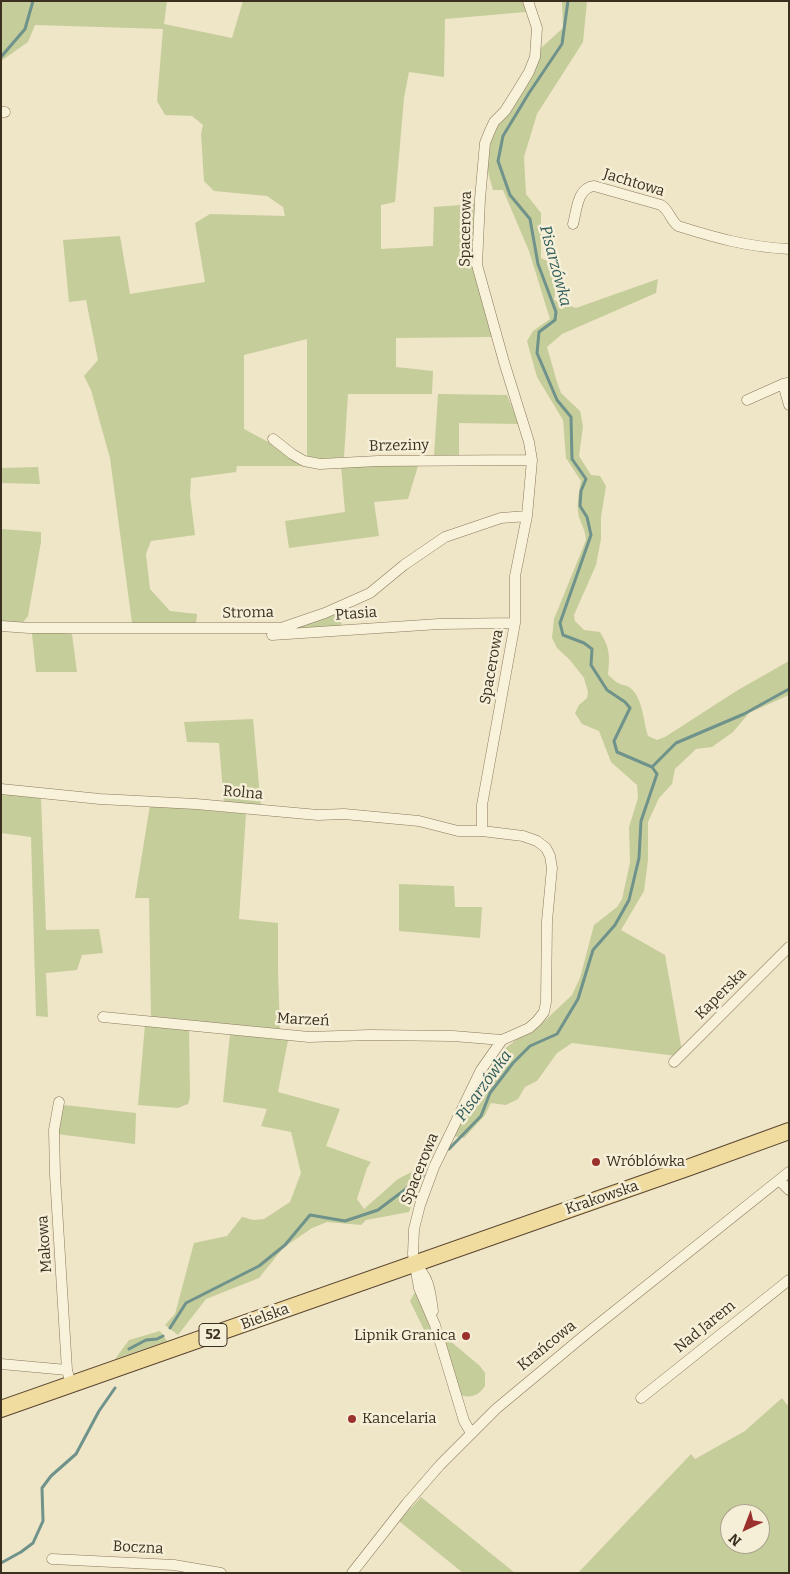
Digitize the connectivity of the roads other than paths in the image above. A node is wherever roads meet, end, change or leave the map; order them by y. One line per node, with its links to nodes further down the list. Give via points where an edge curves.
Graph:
1 (528, 1): 8 (street, Spacerowa, via 537,28 535,57 505,111 494,122 486,143 477,265)
2 (573, 224): 3 (street, Jachtowa, via 581,193 585,188 594,186 661,205 678,226 729,242)
3 (789, 250)
4 (786, 383): 5 (street); 6 (street)
5 (747, 400)
6 (789, 405)
7 (273, 439): 8 (street, Brzeziny, via 292,454 320,464)
8 (532, 460): 9 (street, Spacerowa)
9 (527, 516): 10 (street, Spacerowa, via 515,576); 11 (street, Stroma, via 501,518 445,537 370,593 281,628)
10 (515, 623): 12 (street, Ptasia); 14 (street, Spacerowa, via 482,804)
11 (1, 626)
12 (198, 636)
13 (1, 788): 14 (street, Rolna, via 100,799 318,815 344,814 419,821 458,831)
14 (482, 830): 17 (street, via 537,841 546,848 552,868 544,1012 529,1028)
15 (789, 947): 18 (street, Kaperska)
16 (103, 1017): 17 (street, Marzeń, via 309,1037 453,1036)
17 (502, 1040): 24 (street, Spacerowa, via 481,1070 434,1167 414,1229)
18 (674, 1062)
19 (59, 1102): 27 (street, Makowa, via 54,1130 55,1175)
20 (789, 1131): 24 (main road, Krakowska / 52)
21 (789, 1172): 22 (street, Krańcowa)
22 (779, 1180): 23 (street); 30 (street, Krańcowa, via 586,1334)
23 (789, 1190)
24 (416, 1264): 27 (main road, Bielska / 52); 30 (street, Spacerowa, via 419,1288 435,1325)
25 (789, 1280): 28 (street, Nad Jarem)
26 (1, 1364): 27 (street)
27 (69, 1378): 29 (main road, Bielska / 52)
28 (641, 1398)
29 (1, 1409)
30 (470, 1433): 33 (street, Krańcowa, via 406,1503)
31 (52, 1559): 32 (street, Boczna, via 174,1565)
32 (221, 1573)
33 (352, 1573)

